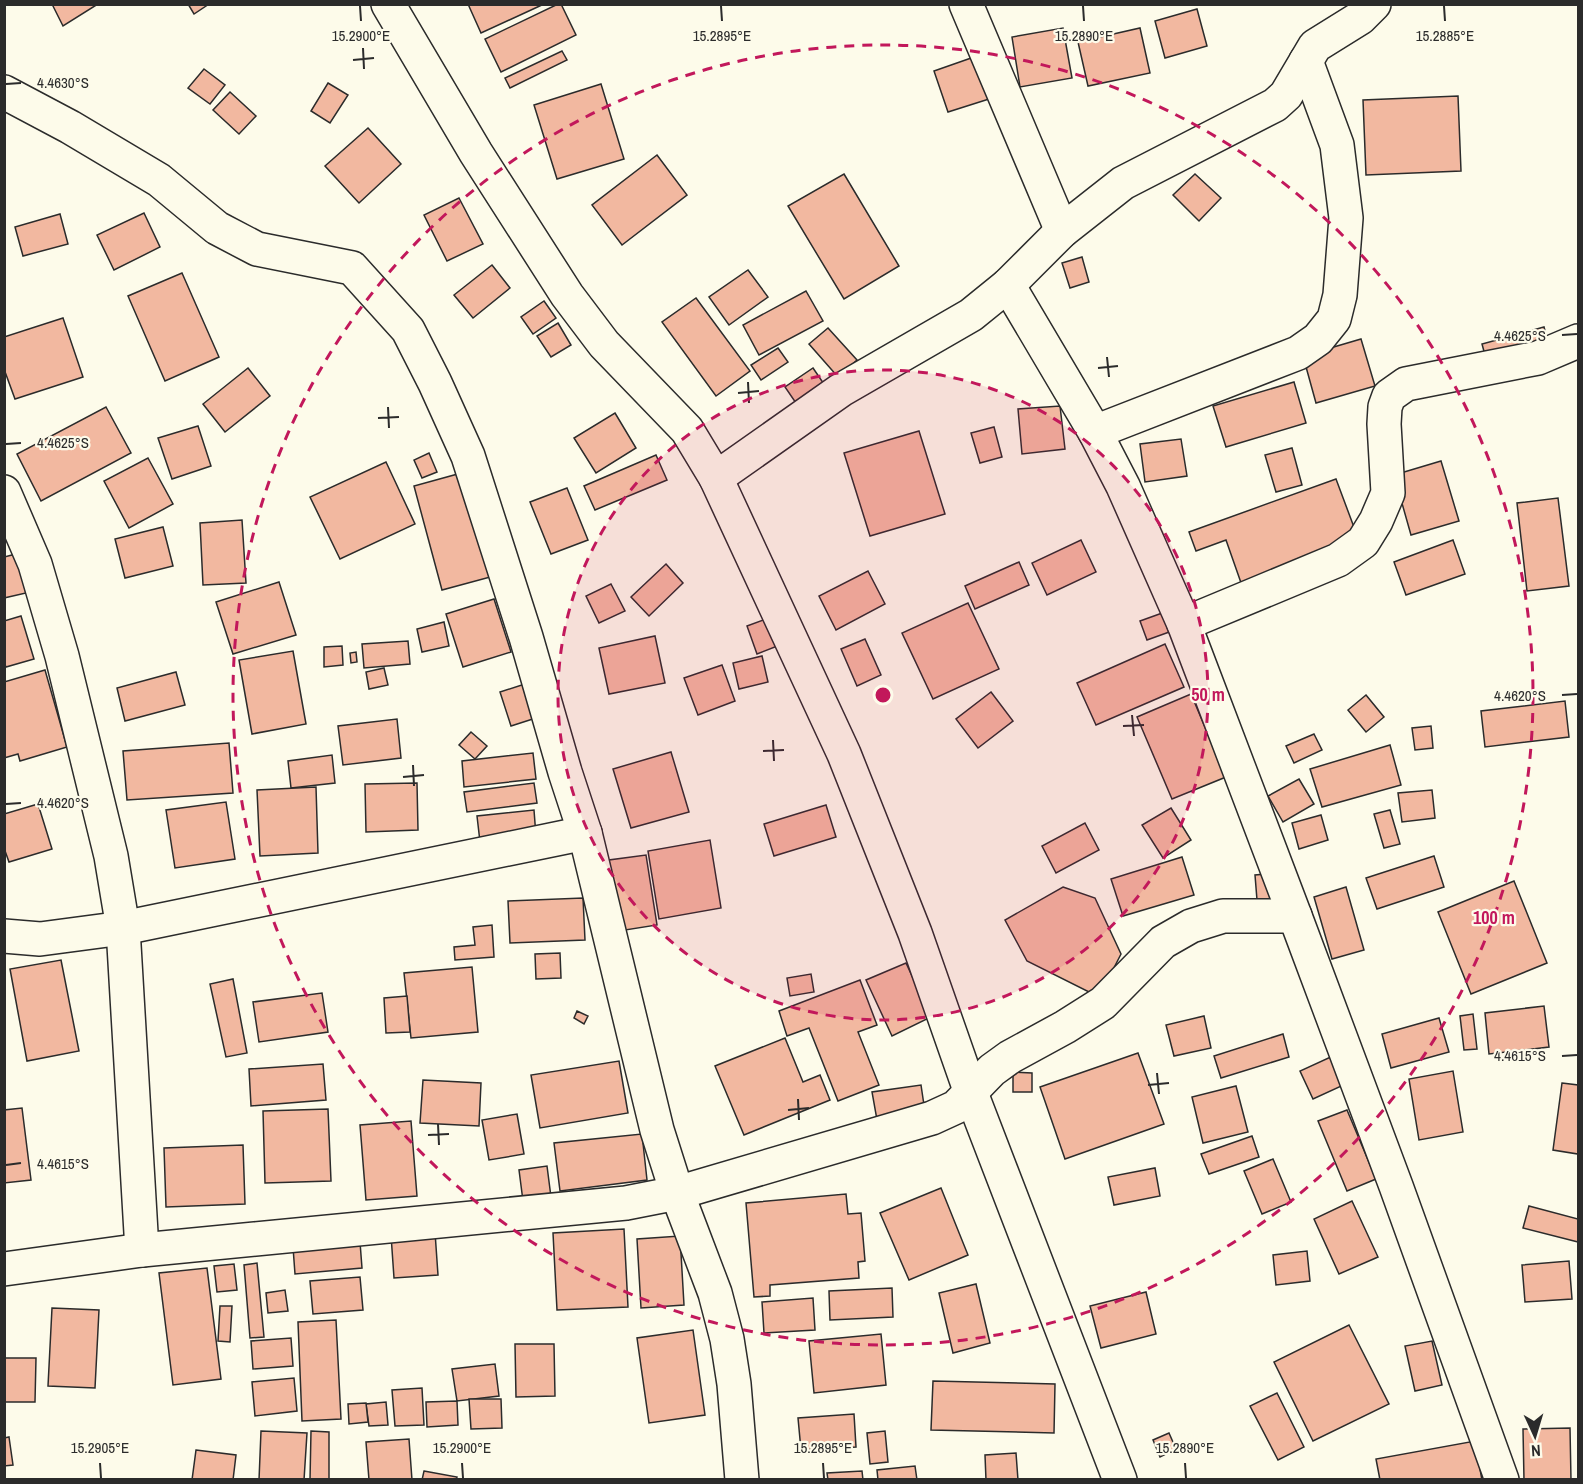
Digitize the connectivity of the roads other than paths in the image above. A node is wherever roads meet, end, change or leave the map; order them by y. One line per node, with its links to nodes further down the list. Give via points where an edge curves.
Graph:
1 (388, 4): 10 (street, via 476,153 567,295 604,344 687,430)
2 (966, 4): 6 (street)
3 (1374, 4): 4 (street, via 1360,18 1315,46)
4 (1306, 61): 6 (street, via 1275,105 1123,183); 9 (street, via 1337,145 1346,218 1340,295 1334,319 1318,339 1298,353)
5 (4, 92): 13 (street, via 159,180 217,228 257,249 352,268 408,330 468,456)
6 (1062, 231): 7 (street)
7 (1008, 285): 9 (street); 10 (street, via 971,315 841,390)
8 (1578, 341): 12 (street, via 1538,358 1406,384 1389,396 1384,424 1388,493 1362,542 1338,560)
9 (1095, 432): 12 (street)
10 (716, 478): 17 (street, via 844,754 915,933)
11 (4, 492): 15 (street, via 35,564 62,656 111,856)
12 (1184, 624): 14 (street)
13 (585, 833): 15 (street); 18 (street, via 657,1130)
14 (1295, 916): 17 (street, via 1223,916 1191,926 1163,942 1103,1003 1010,1057); 23 (street)
15 (123, 928): 16 (street, via 40,939); 19 (street)
16 (4, 936)
17 (971, 1093): 18 (street, via 956,1107 932,1118); 22 (street)
18 (677, 1192): 19 (street, via 626,1203); 21 (street, via 715,1293 727,1339 735,1384)
19 (142, 1250): 20 (street)
20 (4, 1269)
21 (742, 1479)
22 (1120, 1479)
23 (1502, 1479)

